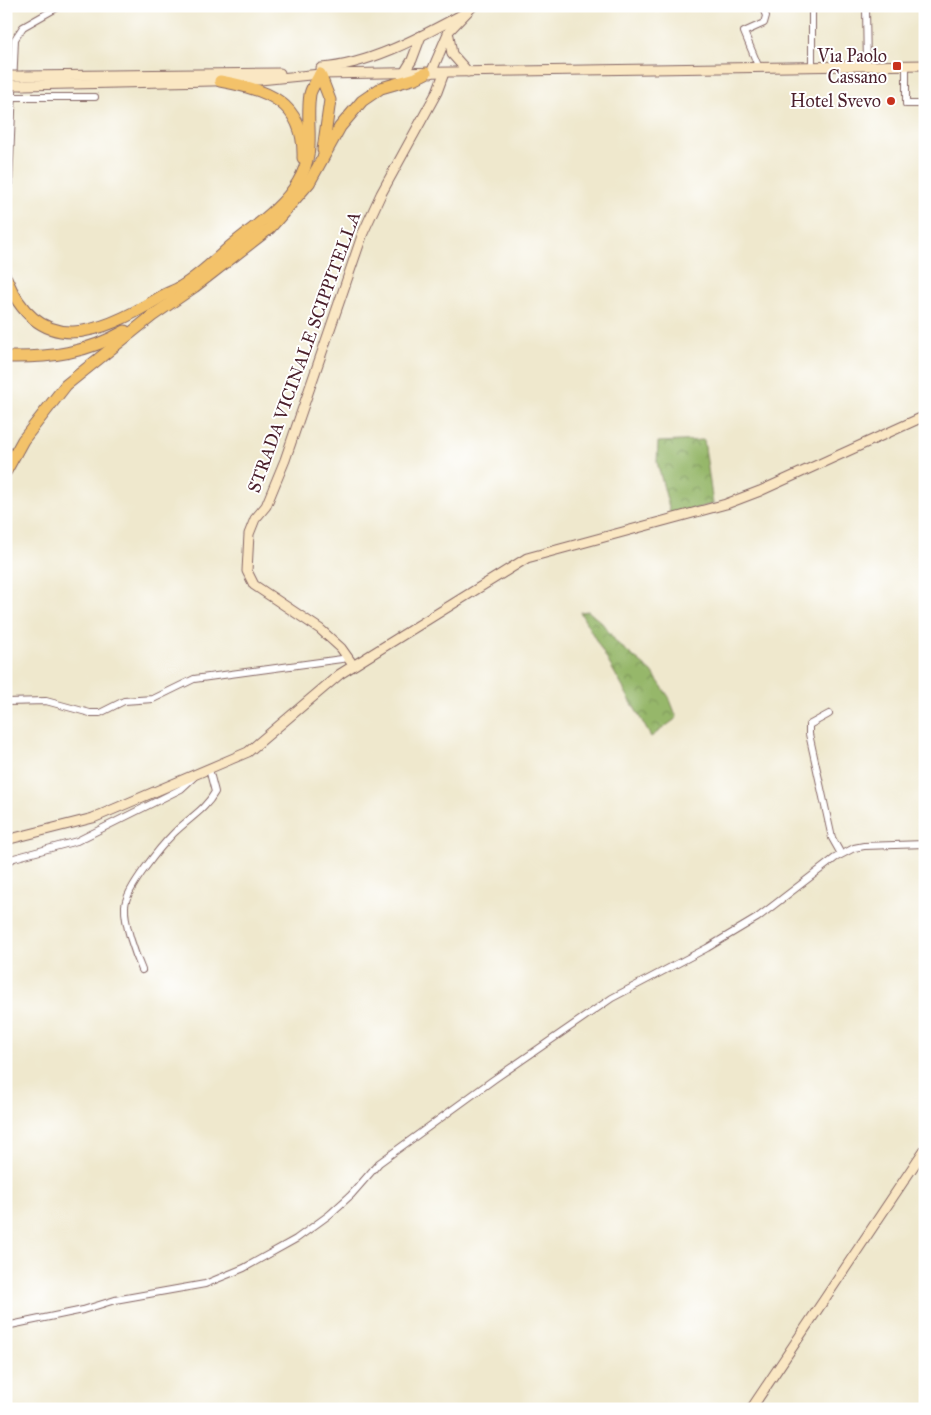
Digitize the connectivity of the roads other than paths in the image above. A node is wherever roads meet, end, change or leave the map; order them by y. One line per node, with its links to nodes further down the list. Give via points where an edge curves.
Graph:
1 (60, 6): 26 (street, via 29,23 17,34)
2 (472, 6): 6 (street)
3 (762, 6): 14 (street, via 766,16 764,22 744,32)
4 (812, 6): 13 (street)
5 (866, 9): 12 (street)
6 (465, 13): 7 (street); 8 (street)
7 (449, 31): 16 (street, via 448,43 452,54); 18 (street)
8 (421, 36): 9 (street); 17 (street, via 349,64)
9 (412, 60): 18 (street); 20 (street)
10 (906, 65): 11 (street); 12 (street); 27 (street, via 906,104)
11 (925, 65)
12 (867, 66): 13 (street)
13 (812, 67): 14 (street)
14 (759, 68): 16 (street)
15 (447, 72): 16 (street); 18 (street); 36 (street, STRADA VICINALE SCIPPITELLA, via 363,233 285,460 266,506 255,519 249,534 247,571 254,584 320,628)
16 (468, 72)
17 (286, 73): 19 (street); 22 (street)
18 (426, 73): 20 (street); 28 (highway, via 381,88 362,100 340,127)
19 (319, 74): 20 (street); 23 (street); 28 (highway, via 330,100); 29 (highway, via 310,96 310,151)
20 (404, 74)
21 (6, 76): 22 (street, bridge)
22 (23, 80): 23 (street); 24 (street, bridge)
23 (220, 81): 29 (highway, via 264,91 287,108 297,122 303,141)
24 (6, 85)
25 (95, 97): 26 (street)
26 (14, 98): 30 (street)
27 (925, 104)
28 (319, 164): 32 (highway, via 294,202 270,228)
29 (300, 179): 32 (highway, via 275,209)
30 (9, 185)
31 (6, 278): 32 (highway, via 25,312 42,324 67,332 95,330 116,323)
32 (188, 286): 33 (highway, via 110,339 73,353 51,357); 35 (highway, via 66,386 23,440)
33 (9, 357)
34 (925, 416): 36 (street, via 726,504 527,558)
35 (6, 471)
36 (351, 661): 37 (street, via 194,678 153,699 124,701 100,713 46,701); 39 (street, via 255,747)
37 (6, 702)
38 (829, 714): 43 (street, via 809,724 809,734 832,838)
39 (209, 769): 40 (street); 45 (street, via 215,792 209,802 166,843 131,890 125,905 132,947)
40 (197, 774): 41 (street, via 92,818); 44 (street, via 181,789 77,841)
41 (6, 840)
42 (925, 844): 43 (street, via 864,846)
43 (841, 854): 47 (street, via 756,918 612,998 486,1085 379,1163 329,1215 271,1253 204,1284 114,1300)
44 (6, 863)
45 (142, 970)
46 (925, 1149): 48 (street)
47 (6, 1326)
48 (751, 1409)

